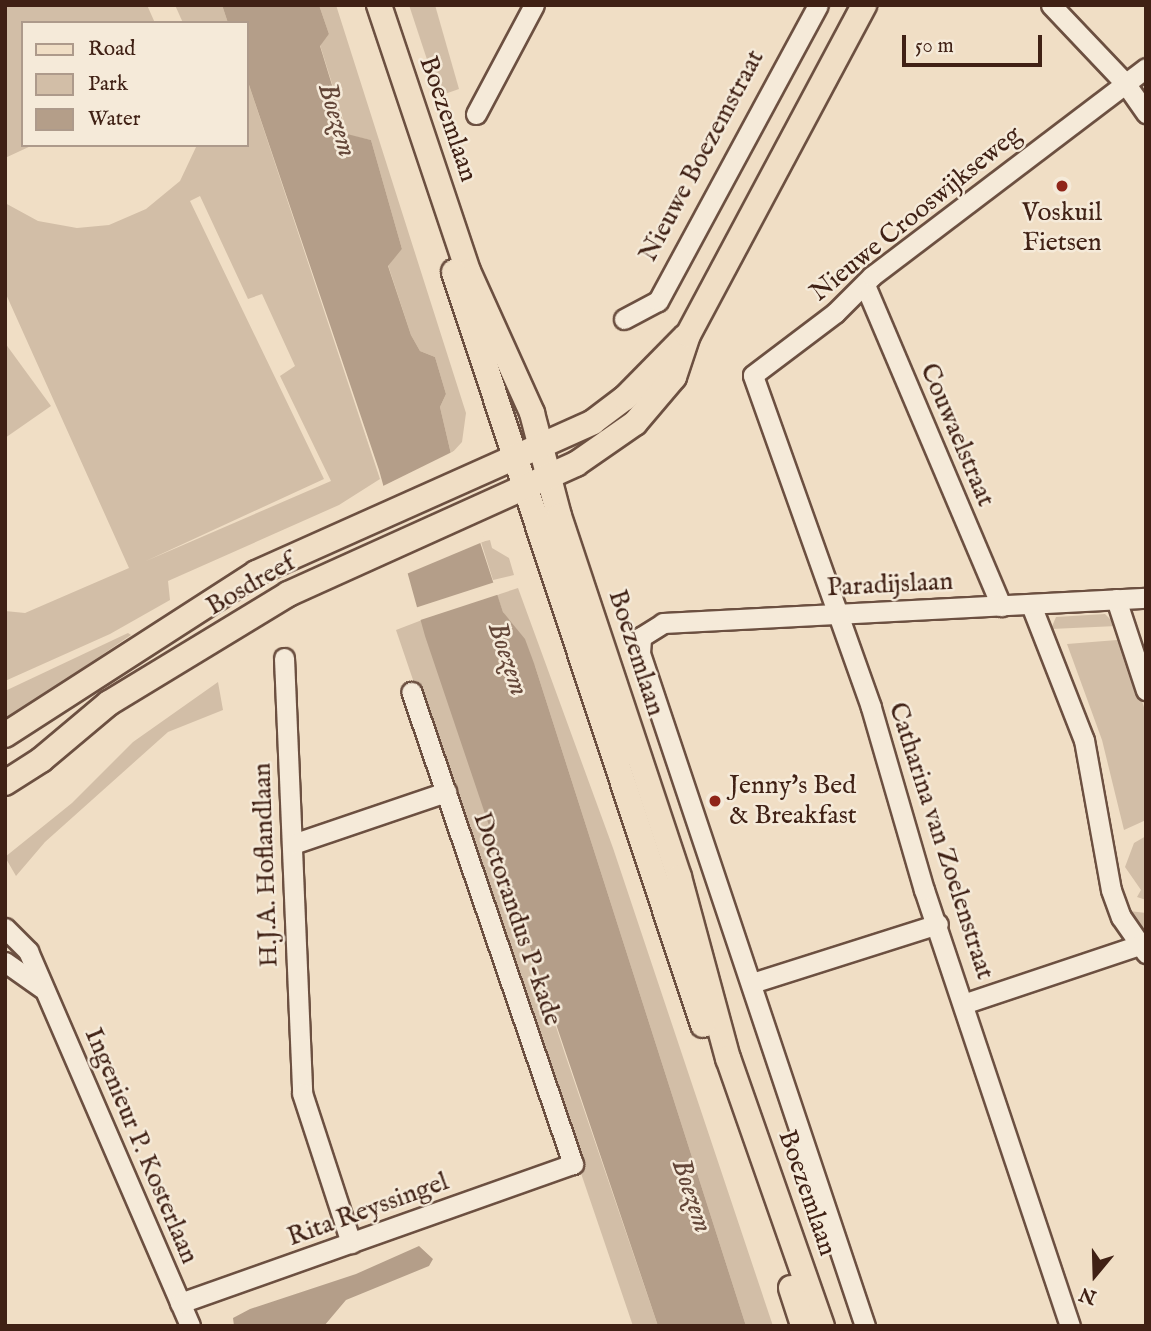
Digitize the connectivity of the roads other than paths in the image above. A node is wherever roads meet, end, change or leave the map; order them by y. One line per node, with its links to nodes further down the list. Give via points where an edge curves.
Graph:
1 (366, 5): 18 (main road, Boezemlaan)
2 (379, 5): 17 (main road, Boezemlaan, via 468,271 532,413)
3 (534, 5): 12 (street)
4 (818, 5): 14 (street, Nieuwe Boezemstraat, via 659,301)
5 (863, 5): 8 (main road)
6 (874, 5): 8 (main road)
7 (1051, 5): 10 (street)
8 (847, 43): 15 (main road)
9 (1146, 68): 10 (street, Nieuwe Crooswijkseweg)
10 (1125, 83): 11 (street); 13 (street, Nieuwe Crooswijkseweg)
11 (1146, 113)
12 (476, 114)
13 (865, 285): 16 (street, Nieuwe Crooswijkseweg); 24 (street, Couwaelstraat)
14 (624, 319)
15 (688, 335): 17 (main road, via 625,398 579,430); 19 (main road, via 674,377 635,423 614,441)
16 (753, 375): 25 (street, Catharina van Zoelenstraat)
17 (541, 446): 18 (main road, Bosdreef); 19 (main road, Boezemlaan)
18 (513, 458): 20 (main road, Boezemlaan); 30 (main road, Bosdreef, via 256,573)
19 (548, 476): 20 (main road, Bosdreef); 46 (main road, Boezemlaan, via 679,877 728,1058)
20 (523, 488): 31 (main road, Bosdreef, via 288,594 109,703 41,760); 45 (main road, Boezemlaan)
21 (1146, 598): 22 (street, Paradijslaan)
22 (1116, 599): 23 (street, Paradijslaan); 28 (street)
23 (1031, 605): 24 (street, Paradijslaan); 36 (street, via 1084,740 1111,890)
24 (1001, 606): 25 (street, Paradijslaan)
25 (837, 613): 26 (street, Paradijslaan, via 663,623); 34 (street, Catharina van Zoelenstraat)
26 (641, 637): 38 (street, Boezemlaan, via 640,653)
27 (284, 658): 33 (street, H.J.A. Hoflandlaan)
28 (1146, 690)
29 (411, 692): 32 (street, Doctorandus P-kade)
30 (5, 735)
31 (5, 783)
32 (446, 792): 33 (street); 41 (street, Doctorandus P-kade)
33 (293, 844): 42 (street, H.J.A. Hoflandlaan, via 302,1093)
34 (938, 924): 38 (street); 40 (street, Catharina van Zoelenstraat)
35 (5, 928): 39 (street, Ingenieur P. Kosterlaan, via 28,951)
36 (1142, 949): 40 (street)
37 (5, 962): 39 (street)
38 (752, 983): 47 (street, Boezemlaan)
39 (42, 988): 43 (street, Ingenieur P. Kosterlaan)
40 (966, 1003): 48 (street, Catharina van Zoelenstraat)
41 (573, 1164): 42 (street, Rita Reyssingel)
42 (351, 1243): 43 (street, Rita Reyssingel)
43 (180, 1303): 44 (street, Ingenieur P. Kosterlaan)
44 (190, 1326)
45 (803, 1326)
46 (822, 1326)
47 (865, 1326)
48 (1070, 1326)

